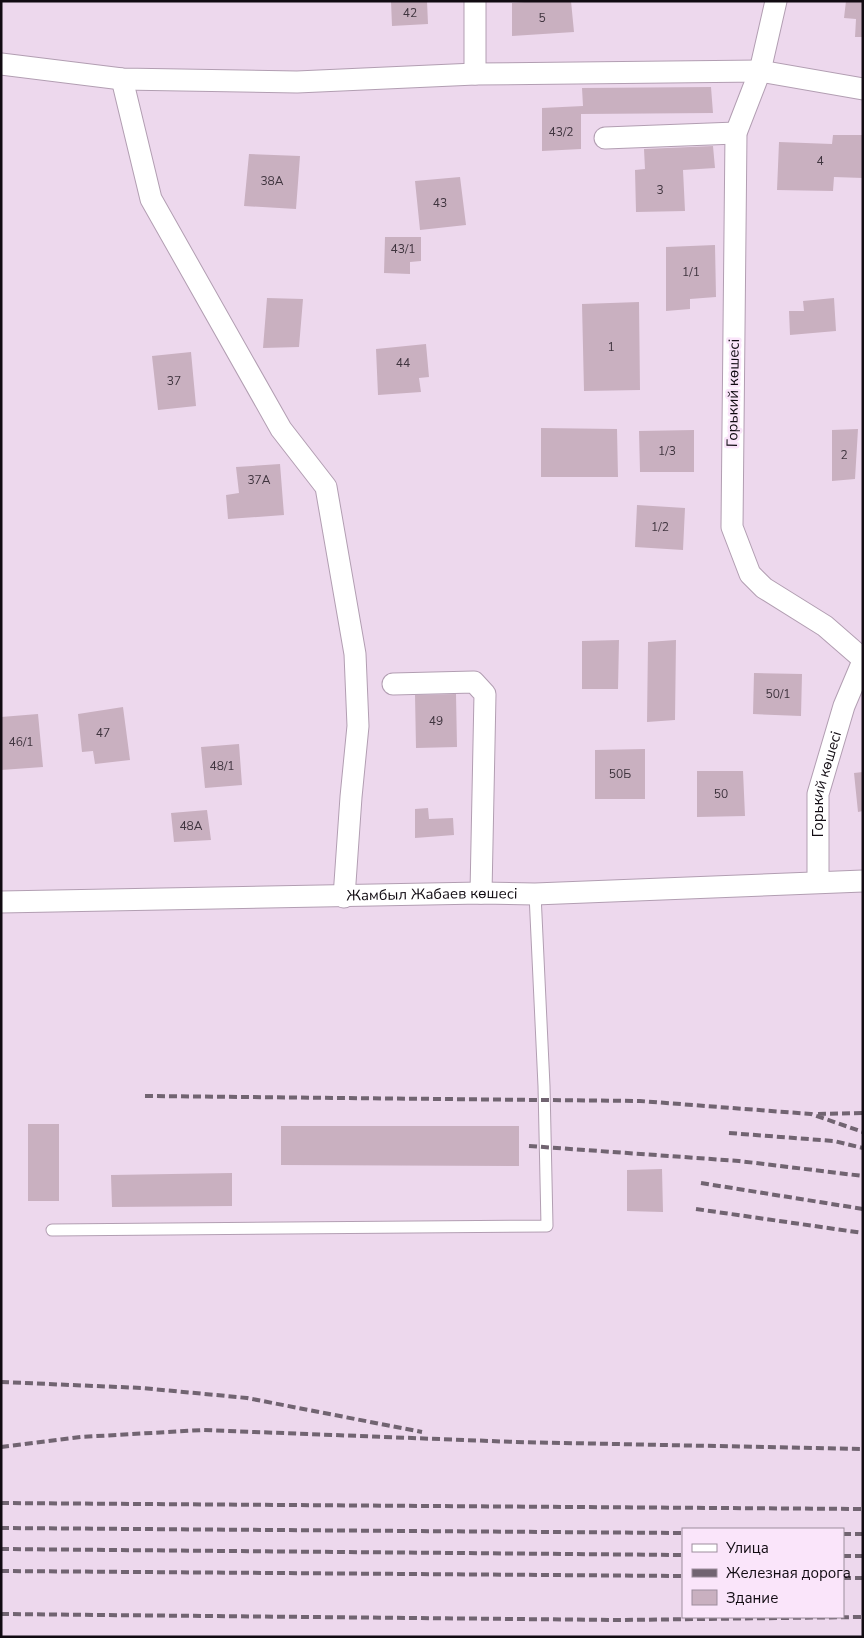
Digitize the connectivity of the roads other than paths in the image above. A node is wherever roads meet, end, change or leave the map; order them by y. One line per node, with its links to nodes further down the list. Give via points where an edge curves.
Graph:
1 (475, 1): 5 (street)
2 (776, 1): 4 (street, Горький көшесі)
3 (1, 64): 6 (street)
4 (760, 71): 5 (street); 7 (street); 8 (street, Горький көшесі)
5 (475, 74): 6 (street, via 298,82)
6 (122, 79): 16 (street, via 151,199 281,429 326,487 355,654 358,726)
7 (863, 89)
8 (736, 133): 9 (street); 10 (street, Горький көшесі, via 732,527 750,574 764,588 825,626)
9 (605, 138)
10 (863, 660): 13 (street, Горький көшесі, via 844,706 818,794)
11 (393, 684): 14 (street, via 474,682 485,694)
12 (863, 881): 13 (street, Жамбыл Жабаев көшесі)
13 (818, 882): 15 (street, Жамбыл Жабаев көшесі)
14 (481, 893): 15 (street, Жамбыл Жабаев көшесі); 16 (street, Жамбыл Жабаев көшесі)
15 (536, 894): 18 (lane, via 547,1226)
16 (344, 896): 17 (street, Жамбыл Жабаев көшесі)
17 (1, 902)
18 (52, 1230)

